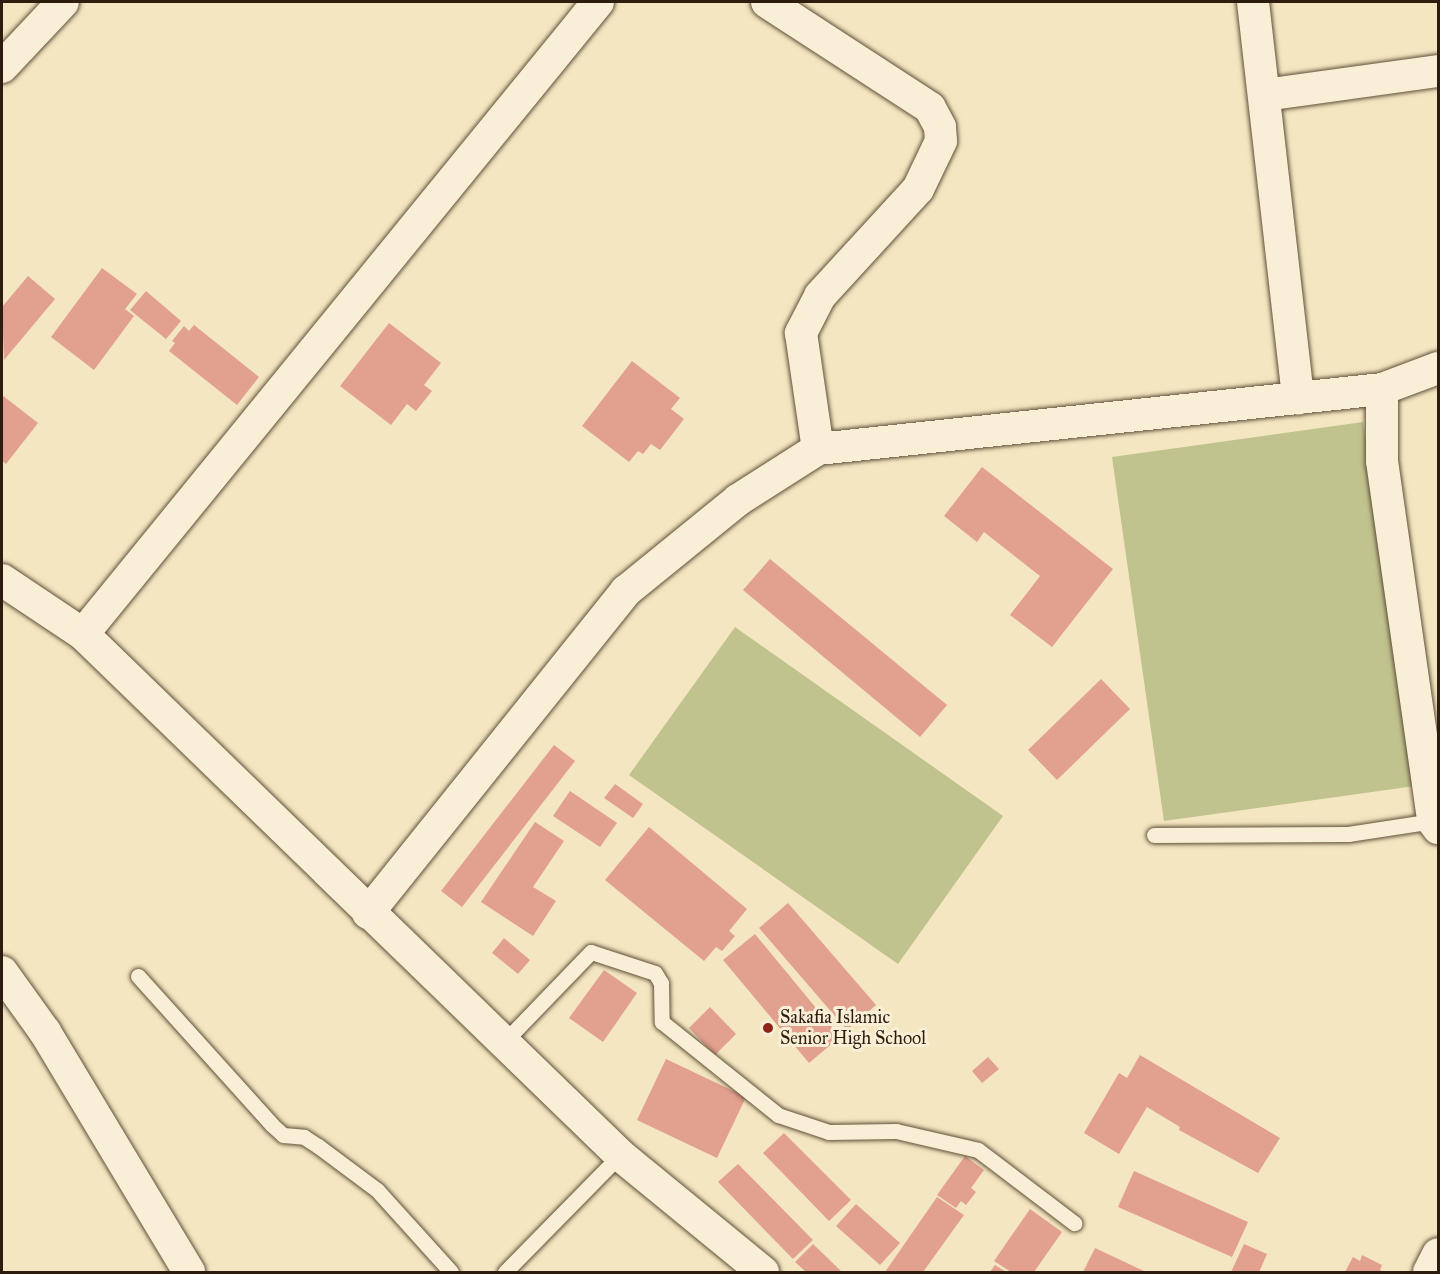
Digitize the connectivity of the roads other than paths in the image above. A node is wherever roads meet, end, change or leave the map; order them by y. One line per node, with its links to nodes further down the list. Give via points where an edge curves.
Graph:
1 (63, 2): 5 (street)
2 (597, 2): 13 (street)
3 (767, 2): 11 (street, via 930,108 940,127 941,141 918,189 820,296 801,333)
4 (1253, 2): 7 (street)
5 (2, 67)
6 (1438, 71): 7 (street)
7 (1265, 95): 10 (street)
8 (1438, 368): 9 (street)
9 (1383, 389): 10 (street); 14 (street, via 1382,461)
10 (1298, 398): 11 (street)
11 (819, 449): 16 (street, via 738,500 626,591)
12 (2, 580): 13 (street)
13 (83, 634): 16 (street)
14 (1436, 825): 15 (lane, via 1348,834)
15 (1154, 835)
16 (368, 913): 19 (street)
17 (2, 972): 23 (street, via 45,1032)
18 (138, 976): 24 (lane, via 272,1125 283,1135 304,1137 377,1190)
19 (504, 1042): 20 (street); 21 (lane, via 591,952 655,973 661,983 662,1022 778,1115 829,1132 896,1131 978,1150)
20 (620, 1155): 25 (lane); 26 (street)
21 (1074, 1223)
22 (1438, 1254): 27 (street)
23 (189, 1272)
24 (451, 1272)
25 (505, 1272)
26 (763, 1272)
27 (1429, 1272)

